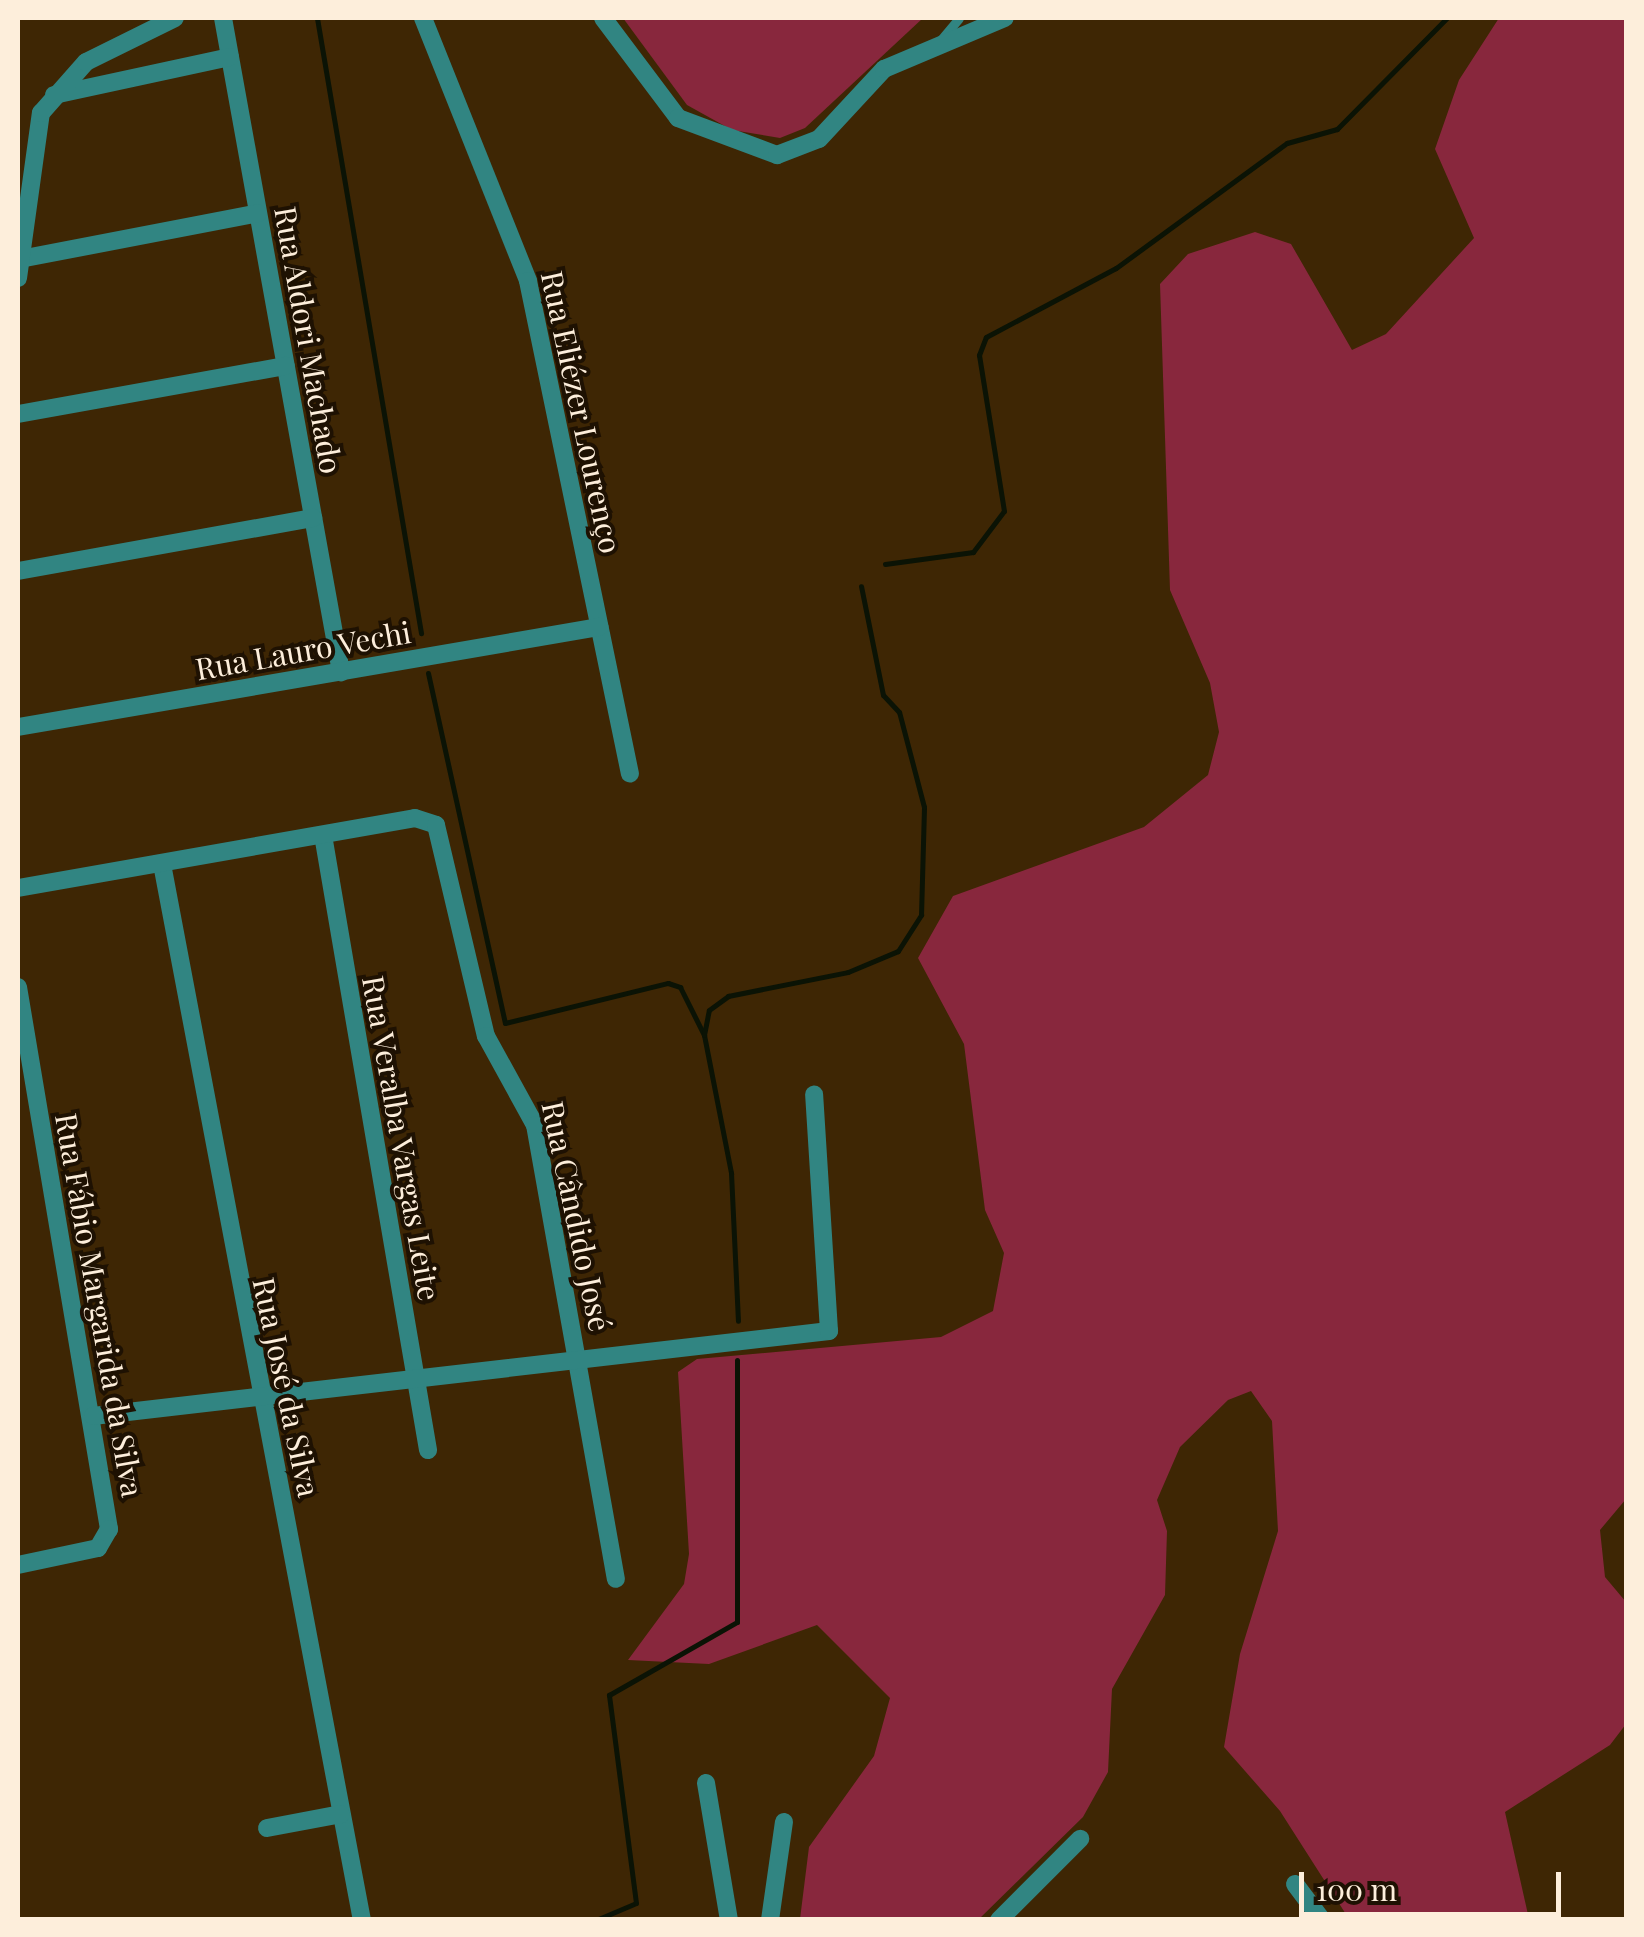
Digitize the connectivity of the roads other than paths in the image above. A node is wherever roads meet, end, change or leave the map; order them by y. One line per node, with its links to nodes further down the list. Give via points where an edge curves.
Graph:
1 (175, 18): 7 (street)
2 (223, 18): 9 (street, Rua Aldori Machado)
3 (422, 18): 19 (street, Rua Eliézer Lourenço, via 528,280)
4 (603, 18): 8 (street, via 678,118 768,154 812,144 876,75)
5 (959, 18): 8 (lane)
6 (1004, 18): 8 (street)
7 (144, 24): 10 (street)
8 (937, 44)
9 (230, 57): 10 (street); 12 (street, Rua Aldori Machado)
10 (53, 95): 11 (street, via 31,140)
11 (22, 196): 13 (street)
12 (258, 212): 13 (street); 15 (street, Rua Aldori Machado)
13 (20, 259): 14 (street)
14 (18, 278)
15 (286, 366): 16 (street); 17 (street, Rua Aldori Machado)
16 (18, 414)
17 (313, 518): 18 (street); 20 (street, Rua Aldori Machado)
18 (18, 571)
19 (599, 626): 20 (street, Rua Lauro Vechi); 22 (street, Rua Eliézer Lourenço)
20 (341, 672): 21 (street, Rua Lauro Vechi)
21 (18, 727)
22 (630, 774)
23 (323, 834): 24 (street, Rua Cândido José); 28 (street, Rua Cândido José, via 414,818 443,835 480,1016 535,1126); 29 (street, Rua Veralba Vargas Leite)
24 (162, 864): 25 (street, Rua Cândido José); 30 (street, Rua José da Silva)
25 (18, 888)
26 (18, 987): 31 (street, Rua Fábio Margarida da Silva)
27 (814, 1094): 28 (street, via 829,1331)
28 (580, 1361): 29 (street); 34 (street, Rua Cândido José)
29 (416, 1381): 30 (street); 32 (street, Rua Veralba Vargas Leite)
30 (258, 1399): 31 (street); 36 (street, Rua José da Silva)
31 (93, 1416): 33 (street, Rua Fábio Margarida da Silva, via 109,1529 98,1548)
32 (428, 1450)
33 (18, 1565)
34 (616, 1580)
35 (706, 1783): 42 (street)
36 (342, 1814): 38 (street); 41 (street, Rua José da Silva)
37 (784, 1822): 43 (street)
38 (266, 1828)
39 (1080, 1839): 44 (street)
40 (1295, 1884): 45 (street)
41 (362, 1920)
42 (729, 1920)
43 (770, 1920)
44 (999, 1920)
45 (1322, 1920)

